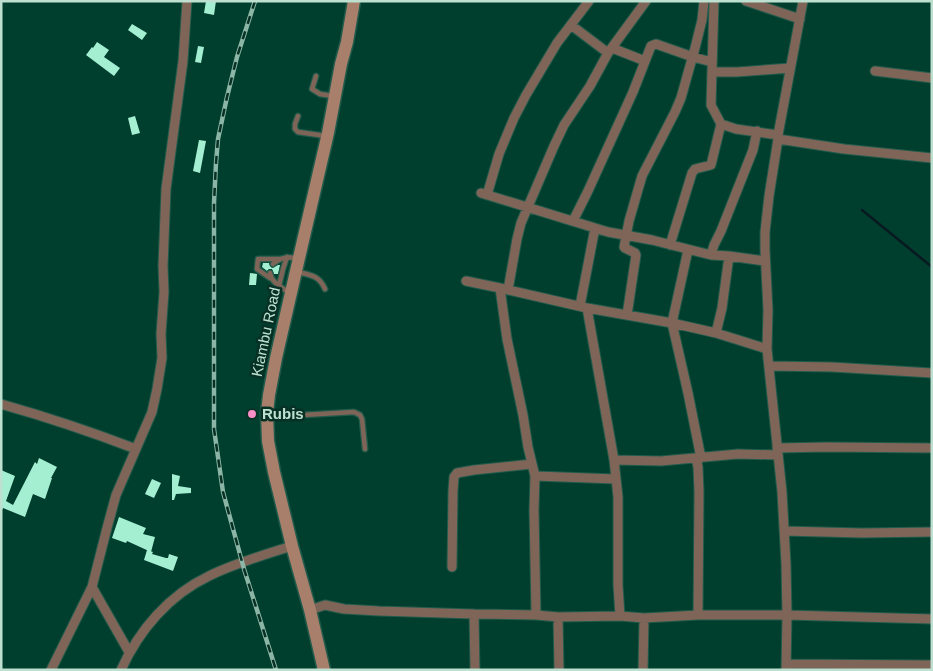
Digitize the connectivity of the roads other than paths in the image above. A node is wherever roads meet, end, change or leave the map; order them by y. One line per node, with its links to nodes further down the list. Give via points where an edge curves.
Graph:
1 (187, 1): 55 (street, via 183,61 166,189 162,358 152,412)
2 (354, 1): 20 (main road, Kiambu Road)
3 (589, 1): 10 (street)
4 (646, 1): 11 (street)
5 (704, 1): 12 (street)
6 (714, 1): 14 (street)
7 (746, 1): 9 (street)
8 (803, 1): 9 (street)
9 (800, 20): 15 (street)
10 (571, 25): 11 (street); 27 (street, via 546,60 514,118 484,194)
11 (610, 51): 13 (street); 27 (street, via 564,125)
12 (693, 57): 13 (street, via 656,44 651,46); 14 (street); 30 (street, via 681,98 642,176)
13 (645, 62): 28 (street)
14 (712, 62): 17 (street)
15 (790, 68): 17 (street); 25 (street)
16 (875, 71): 19 (street)
17 (712, 72): 22 (street, via 711,105)
18 (316, 76): 20 (lane, via 312,89)
19 (932, 78)
20 (335, 96): 24 (main road, Kiambu Road)
21 (298, 116): 24 (lane, via 295,124 298,132)
22 (721, 124): 23 (street); 31 (street, via 711,165 695,169 692,173)
23 (757, 131): 25 (street); 33 (street, via 753,150)
24 (328, 136): 35 (main road, Kiambu Road)
25 (778, 137): 26 (street, via 844,149); 37 (street, via 766,216)
26 (932, 158)
27 (528, 207): 28 (street); 43 (street)
28 (573, 221): 29 (street)
29 (595, 228): 30 (street); 45 (street)
30 (627, 235): 31 (street); 46 (street, via 624,247 636,255)
31 (670, 245): 32 (street)
32 (688, 250): 33 (street); 47 (street)
33 (711, 255): 34 (street)
34 (730, 256): 37 (street); 48 (street)
35 (293, 257): 36 (lane); 39 (main road, Kiambu Road); 41 (lane, via 283,269)
36 (280, 259): 38 (lane); 41 (lane, via 258,259 257,269 270,275)
37 (765, 261): 49 (street)
38 (273, 264)
39 (296, 271): 42 (lane, via 318,278); 44 (main road, Kiambu Road)
40 (466, 281): 43 (street)
41 (279, 286): 44 (lane)
42 (324, 289)
43 (504, 289): 45 (street); 60 (street, via 507,339)
44 (292, 294): 53 (main road, Kiambu Road)
45 (584, 307): 46 (street); 59 (street)
46 (626, 315): 47 (street)
47 (672, 323): 48 (street); 58 (street)
48 (716, 333): 49 (street)
49 (768, 349): 50 (street)
50 (770, 366): 51 (street); 57 (street)
51 (932, 373)
52 (1, 404): 55 (street, via 96,433)
53 (267, 417): 56 (lane, via 354,412 362,419); 65 (main road, Kiambu Road, via 274,472)
54 (932, 448): 57 (street, via 827,447)
55 (136, 449): 67 (street, via 116,495)
56 (365, 449)
57 (778, 451): 58 (street); 63 (street)
58 (699, 458): 59 (street); 71 (street)
59 (614, 460): 62 (street)
60 (532, 464): 61 (street); 66 (street, via 457,473 453,491)
61 (536, 476): 62 (street); 70 (street)
62 (616, 479): 73 (street)
63 (784, 531): 64 (street); 72 (street)
64 (932, 532)
65 (292, 546): 68 (main road, Kiambu Road); 77 (street, via 229,567 196,583 159,612)
66 (452, 568)
67 (92, 588): 77 (street); 80 (street)
68 (310, 610): 69 (street, via 325,605 344,609); 82 (main road, Kiambu Road)
69 (474, 614): 70 (street); 83 (street)
70 (536, 615): 74 (street)
71 (698, 615): 72 (street); 75 (street)
72 (787, 615): 76 (street); 79 (street)
73 (620, 616): 74 (street); 75 (street)
74 (558, 617): 84 (street)
75 (644, 618): 85 (street)
76 (932, 619)
77 (129, 652): 81 (street)
78 (932, 666): 79 (street)
79 (786, 667)
80 (51, 670)
81 (121, 670)
82 (324, 670)
83 (475, 670)
84 (559, 670)
85 (643, 670)

